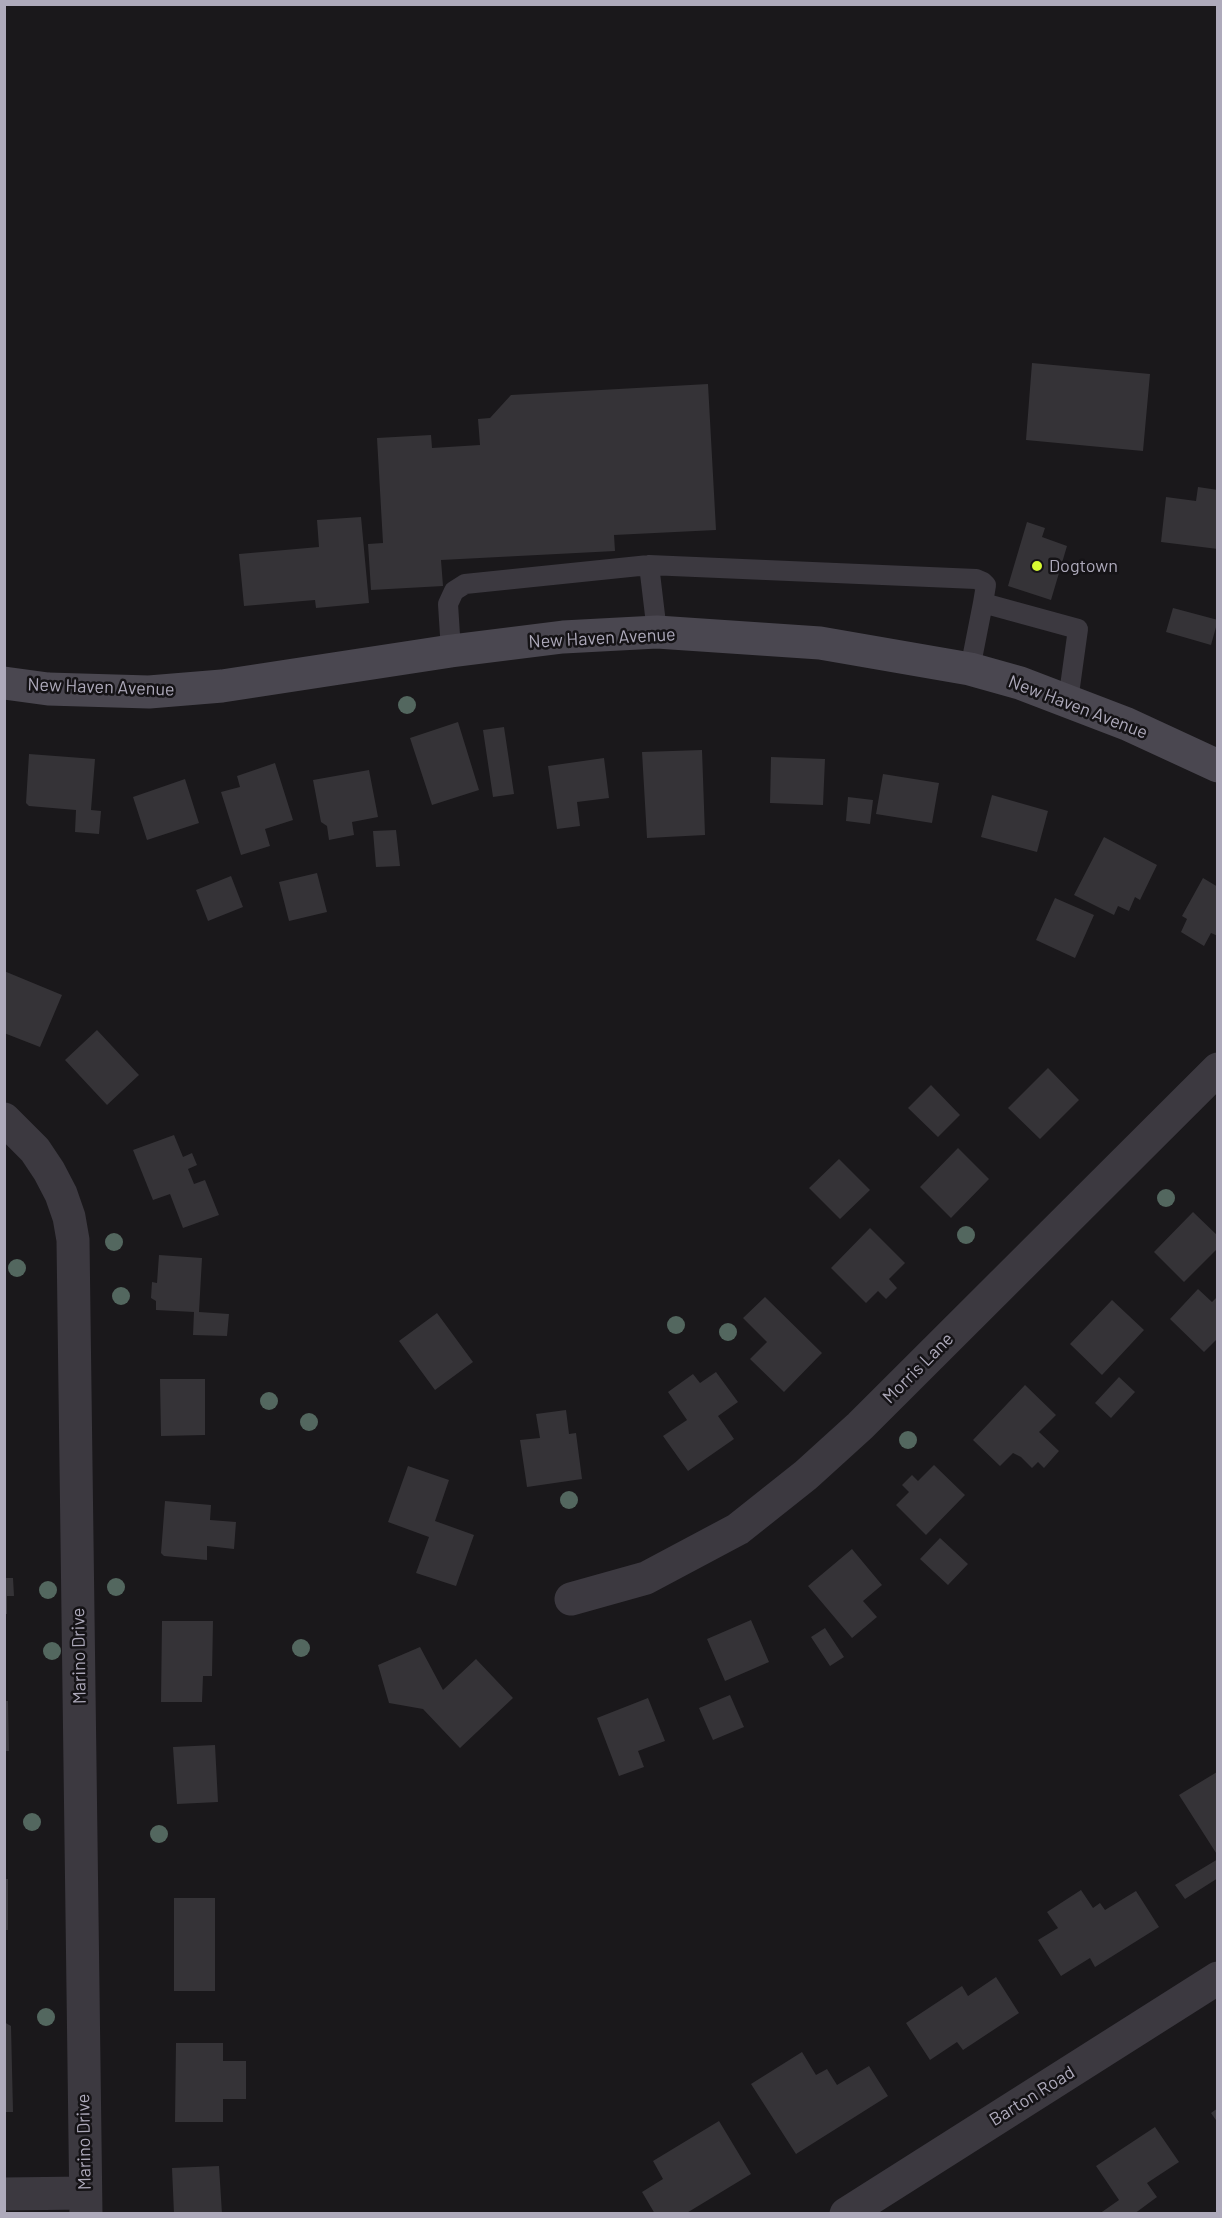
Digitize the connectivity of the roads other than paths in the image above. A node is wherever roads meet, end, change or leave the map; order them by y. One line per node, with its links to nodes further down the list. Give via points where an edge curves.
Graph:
1 (649, 565): 2 (lane, via 976,579 986,585); 3 (lane); 4 (lane, via 465,584 454,591 448,604)
2 (983, 603): 5 (lane); 7 (lane, via 1078,629)
3 (657, 632): 4 (main road, New Haven Avenue, via 563,637); 5 (main road, New Haven Avenue, via 820,643)
4 (451, 651): 6 (main road, New Haven Avenue, via 264,681 177,690 48,689)
5 (970, 669): 7 (main road, New Haven Avenue)
6 (4, 683)
7 (1068, 701): 8 (main road, New Haven Avenue)
8 (1218, 766)
9 (1218, 1069): 11 (street, Morris Lane, via 860,1426 806,1475 738,1529 646,1578)
10 (4, 1119): 14 (street, Marino Drive, via 35,1150 49,1171 64,1201 73,1240)
11 (571, 1599)
12 (1218, 1978): 15 (street, Barton Road)
13 (4, 2194): 14 (street)
14 (85, 2203)
15 (846, 2214)

